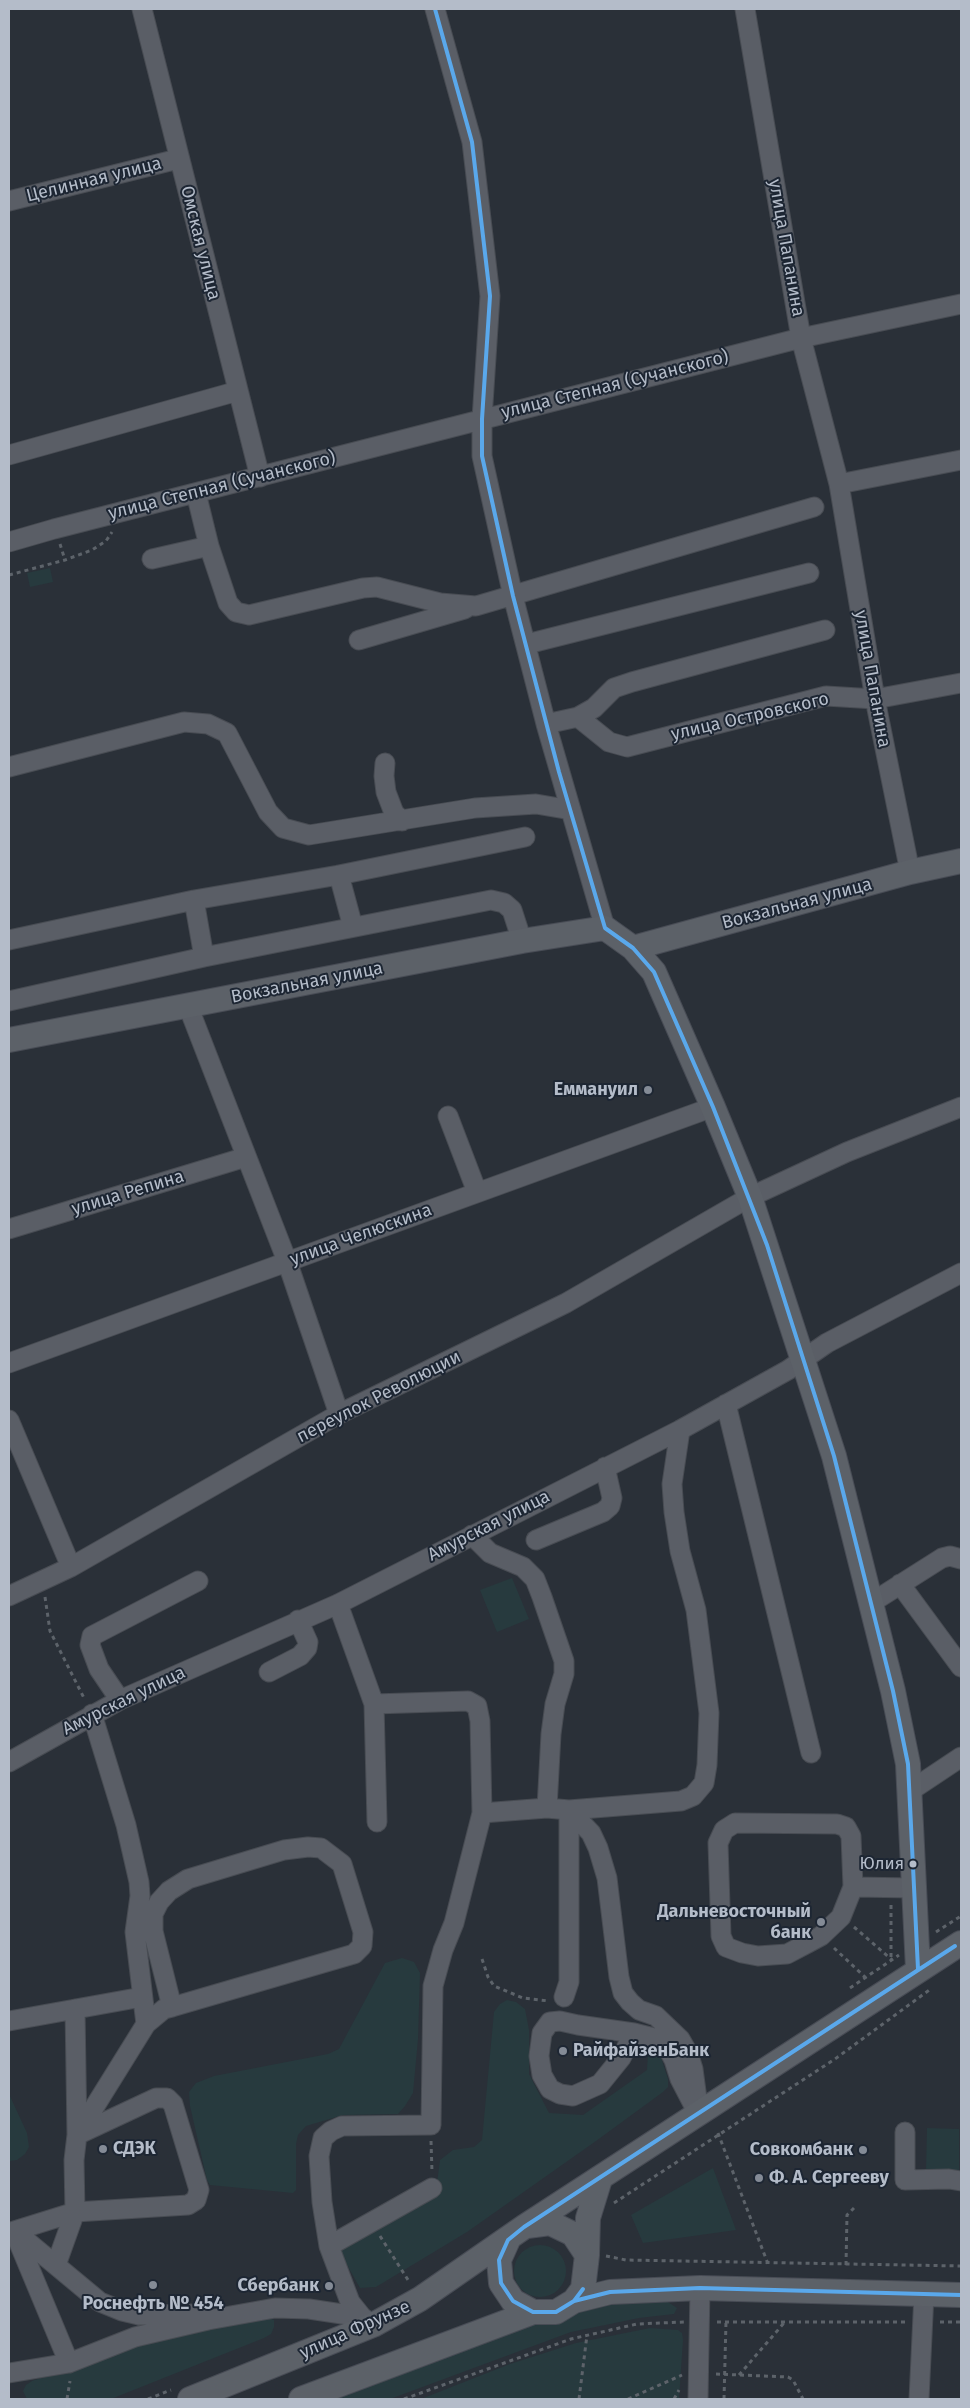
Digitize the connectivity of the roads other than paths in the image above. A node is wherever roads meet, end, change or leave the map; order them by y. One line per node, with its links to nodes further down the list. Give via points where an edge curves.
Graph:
1 (142, 9): 4 (street, Омская улица)
2 (436, 9): 9 (street, via 472,142 490,296)
3 (745, 9): 7 (street, улица Папанина)
4 (178, 159): 5 (street, Целинная улица); 8 (street, Омская улица)
5 (9, 201)
6 (961, 304): 7 (street, улица Степная (Сучанского))
7 (801, 338): 9 (street, улица Степная (Сучанского)); 13 (street, улица Папанина)
8 (238, 392): 10 (street); 12 (street, Омская улица)
9 (482, 419): 12 (street, улица Степная (Сучанского)); 20 (street, via 482,456)
10 (9, 455)
11 (961, 460): 13 (street)
12 (260, 477): 14 (street, улица Степная (Сучанского))
13 (839, 484): 26 (street, улица Папанина)
14 (196, 493): 16 (street, улица Степная (Сучанского)); 17 (street)
15 (814, 507): 20 (street)
16 (9, 542)
17 (209, 546): 18 (street); 21 (street, via 228,603 236,612 249,615 377,587 440,602)
18 (152, 559)
19 (809, 573): 24 (street)
20 (513, 596): 21 (street); 24 (street)
21 (476, 606): 23 (street)
22 (825, 630): 27 (street, via 614,688 594,708)
23 (359, 640)
24 (527, 644): 28 (street)
25 (961, 683): 26 (street, улица Островского)
26 (875, 699): 27 (street, улица Островского, via 826,696 627,747 608,742); 35 (street, улица Папанина)
27 (578, 717): 28 (street)
28 (546, 724): 31 (street)
29 (385, 763): 32 (street, via 386,792 394,813)
30 (9, 767): 32 (street, via 184,722 208,724 227,733 268,812 283,828 309,836)
31 (571, 810): 32 (street, via 536,804 502,806); 39 (street)
32 (402, 821)
33 (525, 837): 36 (street)
34 (961, 861): 35 (main road, Вокзальная улица)
35 (910, 872): 42 (main road, Вокзальная улица)
36 (339, 875): 37 (street); 38 (street)
37 (194, 900): 40 (street); 43 (street)
38 (353, 927): 41 (street, via 491,900 504,903 512,910); 43 (street)
39 (605, 928): 41 (main road, Вокзальная улица); 42 (main road)
40 (9, 940)
41 (522, 941): 45 (main road, Вокзальная улица)
42 (633, 948): 47 (main road, via 654,972)
43 (204, 956): 44 (street)
44 (9, 1001)
45 (188, 1006): 46 (main road, Вокзальная улица); 50 (street)
46 (9, 1040)
47 (714, 1107): 51 (street, улица Челюскина); 52 (main road)
48 (961, 1107): 52 (street, переулок Революции, via 847,1152)
49 (448, 1116): 51 (street)
50 (246, 1157): 53 (street, улица Репина); 54 (street)
51 (477, 1192): 54 (street, улица Челюскина)
52 (750, 1197): 56 (main road); 59 (street, переулок Революции, via 566,1303)
53 (9, 1229)
54 (287, 1261): 57 (street, улица Челюскина); 59 (street)
55 (961, 1273): 56 (street, Амурская улица, via 827,1343)
56 (803, 1360): 58 (street, Амурская улица); 70 (main road, via 834,1456)
57 (9, 1363)
58 (726, 1404): 61 (street, Амурская улица); 78 (street)
59 (340, 1414): 66 (street, переулок Революции)
60 (9, 1420): 66 (street)
61 (680, 1430): 62 (street, Амурская улица); 83 (street, via 672,1484 680,1551 696,1610 709,1712 704,1782 693,1796 681,1801)
62 (605, 1467): 63 (street, Амурская улица); 64 (street, via 612,1498 610,1506 603,1512)
63 (472, 1535): 71 (street, Амурская улица); 82 (street, via 490,1552 524,1567 535,1579 560,1648 564,1674 551,1734)
64 (536, 1540)
65 (961, 1559): 68 (street, via 942,1558)
66 (71, 1567): 69 (street, переулок Революции)
67 (198, 1581): 75 (street, via 92,1636 90,1645 99,1669)
68 (900, 1584): 70 (street); 73 (street)
69 (9, 1596)
70 (871, 1603): 81 (main road, via 893,1691 908,1764)
71 (338, 1604): 72 (street, Амурская улица); 76 (street)
72 (298, 1620): 74 (street, via 308,1642 306,1648 300,1656); 75 (street, Амурская улица)
73 (961, 1667)
74 (269, 1672)
75 (120, 1700): 77 (street, Амурская улица)
76 (374, 1704): 84 (street, via 468,1701 477,1706); 85 (street)
77 (92, 1714): 80 (street, Амурская улица); 90 (street, via 126,1825 139,1882 136,1932)
78 (812, 1753)
79 (961, 1757): 81 (street)
80 (9, 1762)
81 (910, 1791): 87 (main road)
82 (547, 1808): 83 (street); 84 (street)
83 (569, 1810): 91 (street, via 569,1982); 97 (street, via 591,1833 608,1878 623,1993 639,2010 656,2016 680,2039 693,2069)
84 (482, 1813): 106 (street, via 454,1923 433,1986 431,2125 342,2126 323,2138 320,2156 322,2202)
85 (377, 1822)
86 (853, 1887): 86 (street, via 851,1836 846,1827 837,1824 734,1823 724,1830 718,1843 721,1936 726,1947 742,1954 787,1954 820,1936 841,1917); 87 (street)
87 (915, 1888): 89 (main road)
88 (961, 1942): 89 (main road, улица Фрунзе)
89 (918, 1969): 97 (main road, улица Фрунзе)
90 (142, 1997): 93 (street); 95 (street)
91 (564, 1997)
92 (172, 2007): 92 (street, via 354,1954 362,1946 363,1932 342,1864 321,1848 284,1850 188,1879 169,1891 152,1914 152,1931); 95 (street, via 164,2009)
93 (75, 2009): 94 (street); 99 (street)
94 (9, 2021)
95 (146, 2024): 99 (street)
96 (634, 2034): 96 (street, via 550,2022 542,2033 538,2056 542,2075 550,2089 560,2094 573,2096 600,2084 621,2058); 97 (street, via 654,2038 666,2045)
97 (699, 2114): 100 (main road, улица Фрунзе)
98 (905, 2132): 101 (street, via 905,2180)
99 (77, 2135): 103 (street); 103 (street, via 156,2098 167,2098 173,2104 200,2190 196,2200 188,2205)
100 (600, 2179): 105 (main road, улица Фрунзе); 107 (main road, via 588,2218)
101 (961, 2181)
102 (432, 2188): 106 (street)
103 (75, 2212): 104 (street); 108 (street)
104 (12, 2232): 108 (street); 116 (street)
105 (516, 2233): 107 (main road, via 550,2223 573,2234); 114 (main road, via 499,2260 501,2283 513,2301); 115 (main road, улица Фрунзе, via 420,2299)
106 (329, 2246): 115 (street, via 350,2302)
107 (593, 2252): 112 (main road, via 583,2289)
108 (56, 2265): 113 (street, via 100,2302 139,2315)
109 (700, 2288): 110 (main road); 112 (main road, via 610,2292); 120 (street)
110 (924, 2294): 111 (main road); 121 (street)
111 (961, 2295)
112 (574, 2301): 114 (main road, via 556,2312)
113 (275, 2308): 115 (street, via 309,2309); 116 (street, via 135,2337)
114 (533, 2312): 119 (main road)
115 (367, 2321): 118 (main road, улица Фрунзе)
116 (69, 2363): 117 (street)
117 (9, 2373)
118 (190, 2399)
119 (301, 2399)
120 (698, 2399)
121 (919, 2399)

